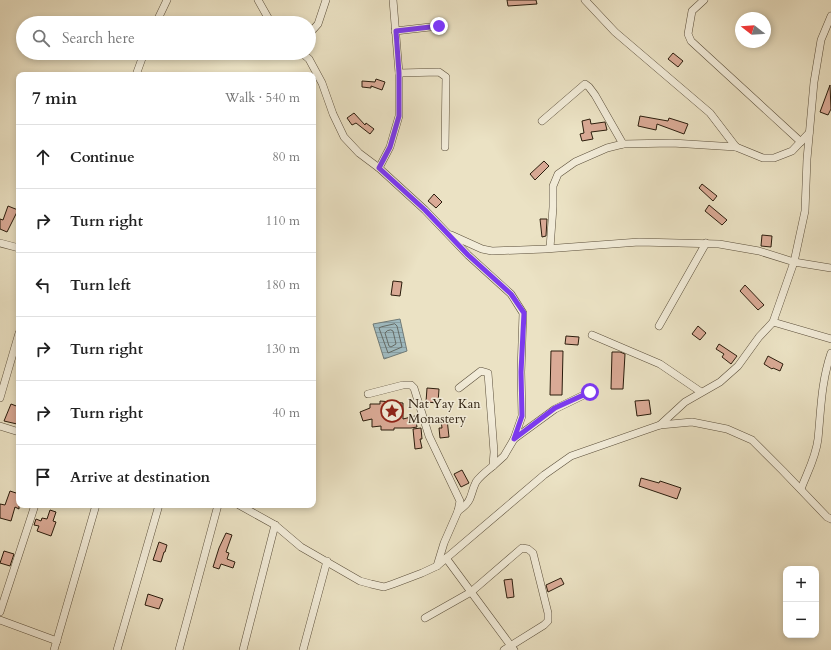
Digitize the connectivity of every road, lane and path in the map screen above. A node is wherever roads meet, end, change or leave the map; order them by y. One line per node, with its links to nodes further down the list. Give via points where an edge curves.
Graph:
1 (167, 0): 7 (street)
2 (258, 0): 8 (street)
3 (326, 0): 10 (street)
4 (393, 0): 12 (street)
5 (585, 0): 22 (street, via 616,32 710,113)
6 (704, 0): 19 (street, via 692,12 689,21 688,34 691,41)
7 (159, 16)
8 (267, 16)
9 (831, 16): 18 (street, via 821,40)
10 (316, 26)
11 (439, 26): 12 (street)
12 (396, 31): 16 (street)
13 (141, 60): 15 (street)
14 (310, 60): 23 (street, via 344,137 359,153)
15 (137, 72)
16 (399, 73): 21 (street, via 439,72 446,77); 23 (street, via 399,116 390,147)
17 (542, 121): 20 (street, via 585,84 595,95)
18 (809, 133): 19 (street); 29 (street, via 806,211)
19 (800, 142): 22 (street, via 792,151 774,158 763,158)
20 (622, 144): 22 (street, via 672,143); 28 (street, via 575,162 558,174 553,186)
21 (445, 147)
22 (736, 147)
23 (379, 168): 24 (street)
24 (448, 233): 28 (street, via 482,249); 45 (street, via 511,294 524,313 522,416)
25 (0, 243): 27 (street)
26 (706, 243): 28 (street, via 639,242); 29 (street, via 759,252); 32 (street)
27 (16, 247)
28 (550, 248)
29 (794, 262): 30 (street); 31 (street)
30 (831, 268)
31 (773, 322): 34 (street); 39 (street, via 738,366 720,382)
32 (658, 326)
33 (592, 335): 39 (street, via 660,364)
34 (831, 338)
35 (16, 343): 41 (street)
36 (831, 353): 47 (street, via 822,390 815,454)
37 (459, 388): 46 (street, via 481,371 488,373)
38 (590, 392): 45 (street, via 555,408)
39 (701, 392): 42 (street, via 685,402)
40 (368, 394): 53 (street, via 403,385 411,385 414,388 429,436 460,501)
41 (0, 398)
42 (660, 425): 47 (street, via 692,422 727,429 752,440); 56 (street, via 572,456 544,475)
43 (0, 426): 44 (street)
44 (16, 431)
45 (514, 439): 46 (street, via 504,456)
46 (493, 466): 53 (street, via 477,480 467,505)
47 (801, 489): 54 (street)
48 (34, 508): 60 (street)
49 (95, 508): 63 (street)
50 (158, 508): 64 (street)
51 (217, 508): 68 (street)
52 (244, 508): 55 (street)
53 (458, 511): 58 (street)
54 (831, 519)
55 (275, 526): 57 (street, via 301,547); 69 (street)
56 (446, 558): 58 (street); 59 (street)
57 (327, 561): 58 (street, via 360,581 384,586); 70 (street)
58 (437, 566)
59 (471, 592): 61 (street); 65 (street); 65 (street, via 522,548 532,553 548,621)
60 (0, 612)
61 (425, 618)
62 (0, 620): 63 (street)
63 (57, 641): 66 (street)
64 (118, 649): 67 (street)
65 (510, 649)
66 (54, 650)
67 (126, 650)
68 (179, 650)
69 (243, 650)
70 (303, 650)

